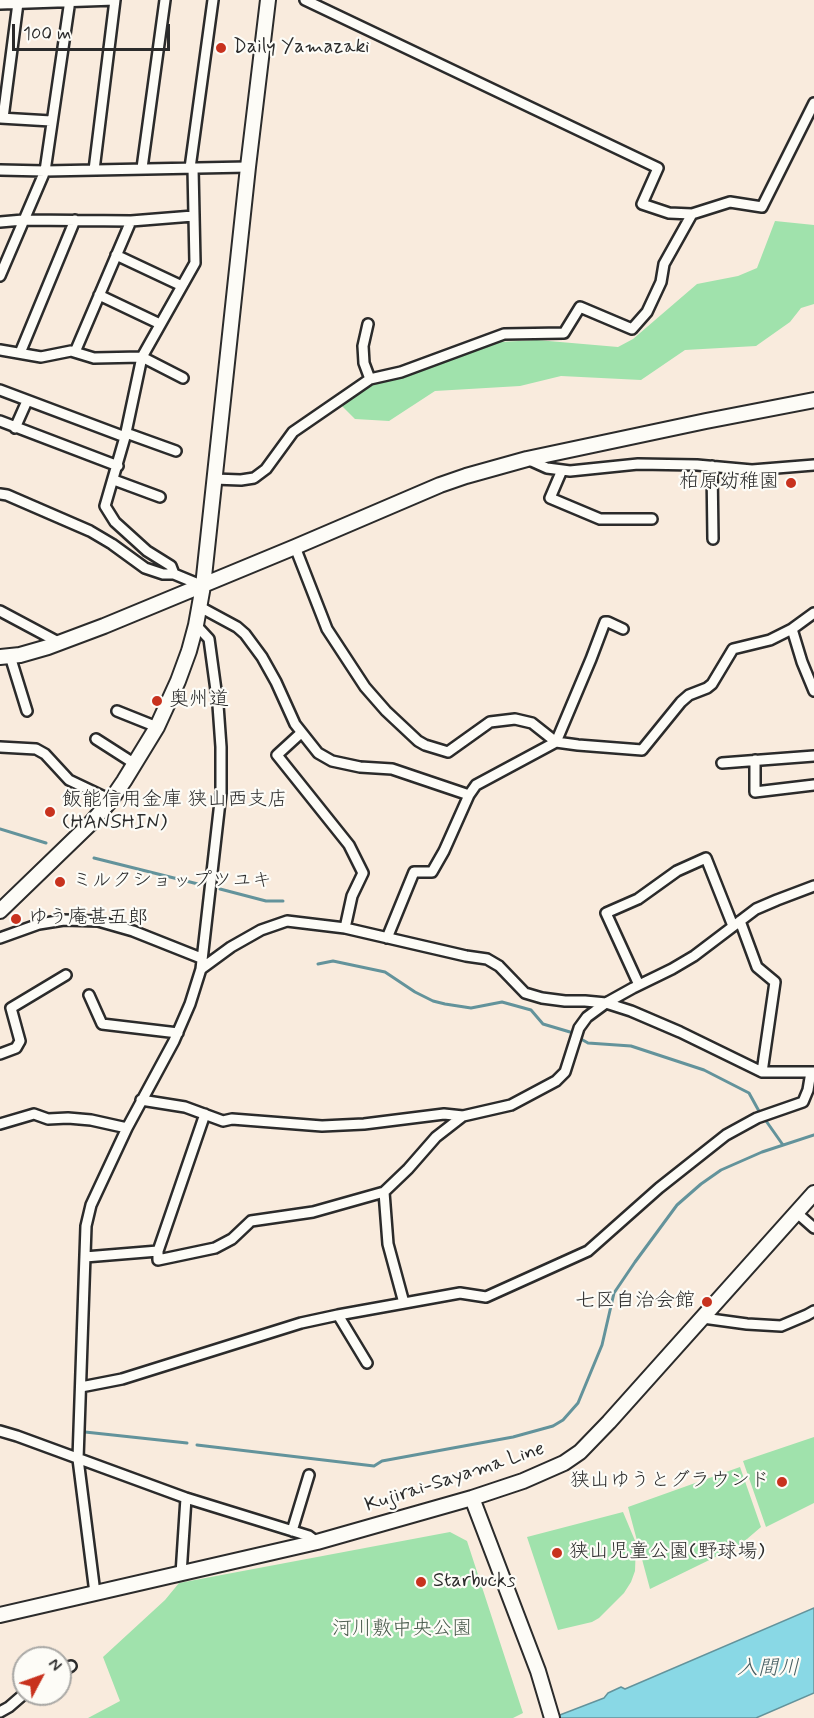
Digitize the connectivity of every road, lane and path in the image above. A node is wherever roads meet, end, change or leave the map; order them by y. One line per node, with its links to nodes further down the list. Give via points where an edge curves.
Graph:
1 (115, 0): 6 (street); 16 (street)
2 (165, 0): 13 (street)
3 (213, 0): 14 (street)
4 (268, 0): 12 (street)
5 (304, 0): 18 (street, via 658,168 642,204 669,213)
6 (69, 1): 7 (street); 11 (street)
7 (18, 3): 8 (street); 10 (street)
8 (0, 4)
9 (814, 103): 18 (street, via 762,207 730,201)
10 (2, 118): 11 (street)
11 (51, 121): 17 (street)
12 (248, 167): 14 (street); 48 (street)
13 (142, 168): 14 (street); 16 (street)
14 (191, 168): 19 (street)
15 (0, 170): 17 (street)
16 (94, 170): 17 (street)
17 (45, 171): 20 (street)
18 (692, 214): 35 (street, via 664,264 661,282 647,312 632,329 580,307 564,333 504,334 401,372)
19 (193, 216): 22 (street); 26 (street, via 195,264)
20 (23, 220): 21 (street); 23 (street); 25 (street)
21 (75, 220): 22 (street); 32 (street)
22 (131, 221): 24 (street)
23 (0, 222)
24 (116, 255): 26 (street); 27 (street)
25 (0, 276)
26 (182, 286): 28 (street)
27 (99, 295): 28 (street); 31 (street)
28 (160, 324): 33 (street)
29 (368, 324): 35 (street, via 363,346)
30 (0, 350): 32 (street)
31 (75, 352): 32 (street, via 41,357); 33 (street, via 94,358)
32 (21, 353)
33 (142, 357): 34 (street); 41 (street)
34 (183, 378)
35 (370, 379): 48 (street, via 293,432 266,469 254,478)
36 (0, 390): 37 (street)
37 (27, 400): 40 (street); 41 (street)
38 (814, 400): 43 (street)
39 (0, 421): 40 (street)
40 (15, 428): 45 (street)
41 (126, 435): 42 (street); 45 (street)
42 (176, 451)
43 (527, 459): 47 (street); 54 (street, via 440,485)
44 (814, 465): 46 (street, via 752,470)
45 (118, 466): 49 (street)
46 (711, 466): 47 (street, via 638,464); 53 (street)
47 (562, 470): 52 (street, via 550,498 600,519)
48 (214, 479): 56 (street)
49 (114, 480): 51 (street); 55 (street, via 105,506 116,522 147,551 171,566)
50 (0, 494): 55 (street, via 90,531 145,568)
51 (160, 497)
52 (652, 519)
53 (713, 539)
54 (295, 548): 56 (street); 71 (street, via 327,629 365,687 418,741 448,752 490,722 516,719 532,723)
55 (174, 574): 56 (street)
56 (203, 586): 57 (street); 63 (street)
57 (200, 607): 60 (street); 69 (street, via 245,634 262,657)
58 (0, 611): 63 (street)
59 (814, 613): 62 (street)
60 (196, 625): 68 (street, via 178,681); 86 (street, via 209,639 221,747 220,793)
61 (623, 629): 71 (street, via 605,622)
62 (792, 629): 65 (street); 71 (street, via 733,650 712,684 681,702 642,750)
63 (60, 643): 64 (street)
64 (5, 657): 66 (street)
65 (814, 691)
66 (27, 711)
67 (117, 711): 68 (street)
68 (157, 727): 76 (street)
69 (301, 734): 78 (street, via 318,753 332,761 392,769); 83 (street, via 277,755 349,845 363,873 352,896)
70 (96, 740): 76 (street)
71 (556, 742): 78 (street, via 476,785)
72 (0, 747): 79 (street, via 36,749 69,780)
73 (814, 756): 74 (street)
74 (755, 760): 75 (street); 77 (street, via 755,792)
75 (722, 763)
76 (135, 764): 79 (street)
77 (814, 785)
78 (469, 795): 85 (street, via 432,872 414,872)
79 (111, 800): 81 (street)
80 (814, 886): 82 (street, via 756,909)
81 (0, 911)
82 (737, 923): 89 (street, via 694,956); 89 (street, via 706,858 606,912); 94 (street, via 757,967 775,982)
83 (345, 928): 85 (street); 87 (street, via 287,921 231,946)
84 (0, 938): 86 (street, via 39,924 98,921)
85 (387, 938): 91 (street, via 487,959 525,993 565,1001)
86 (201, 958): 87 (street)
87 (201, 969): 92 (street)
88 (66, 975): 93 (street, via 11,1008 20,1041 16,1048)
89 (639, 985): 91 (street)
90 (89, 995): 92 (street, via 102,1024)
91 (606, 1003): 94 (street, via 680,1032); 98 (street, via 579,1028 566,1072 556,1081 511,1105)
92 (178, 1033): 96 (street)
93 (0, 1054)
94 (762, 1072): 95 (street)
95 (813, 1072): 107 (street, via 803,1102 757,1118 726,1135 588,1251 486,1297 460,1293)
96 (141, 1100): 97 (street); 100 (street)
97 (205, 1114): 98 (street, via 223,1121 322,1126 444,1114); 105 (street)
98 (463, 1116): 101 (street, via 436,1137)
99 (0, 1124): 100 (street, via 34,1114)
100 (127, 1128): 106 (street, via 90,1205)
101 (384, 1192): 105 (street, via 313,1212 251,1221 215,1248 158,1260); 107 (street, via 388,1244)
102 (814, 1193): 103 (street, Kujirai-Sayama Line)
103 (805, 1207): 104 (street); 110 (street, Kujirai-Sayama Line)
104 (814, 1228)
105 (158, 1251): 106 (street)
106 (85, 1257): 112 (street)
107 (404, 1303): 109 (street)
108 (814, 1311): 110 (street, via 782,1326)
109 (338, 1315): 111 (street); 112 (street)
110 (703, 1318): 117 (street, Kujirai-Sayama Line, via 580,1452 546,1472)
111 (367, 1363)
112 (81, 1387): 114 (street)
113 (0, 1431): 114 (street)
114 (78, 1458): 116 (street); 121 (street)
115 (309, 1475): 118 (street)
116 (186, 1498): 118 (street); 120 (street)
117 (472, 1498): 119 (street, Kujirai-Sayama Line); 123 (street)
118 (292, 1531): 119 (street)
119 (317, 1542): 120 (street, Kujirai-Sayama Line)
120 (181, 1574): 121 (street, Kujirai-Sayama Line)
121 (95, 1593): 122 (street, Kujirai-Sayama Line)
122 (0, 1615)
123 (552, 1718)

